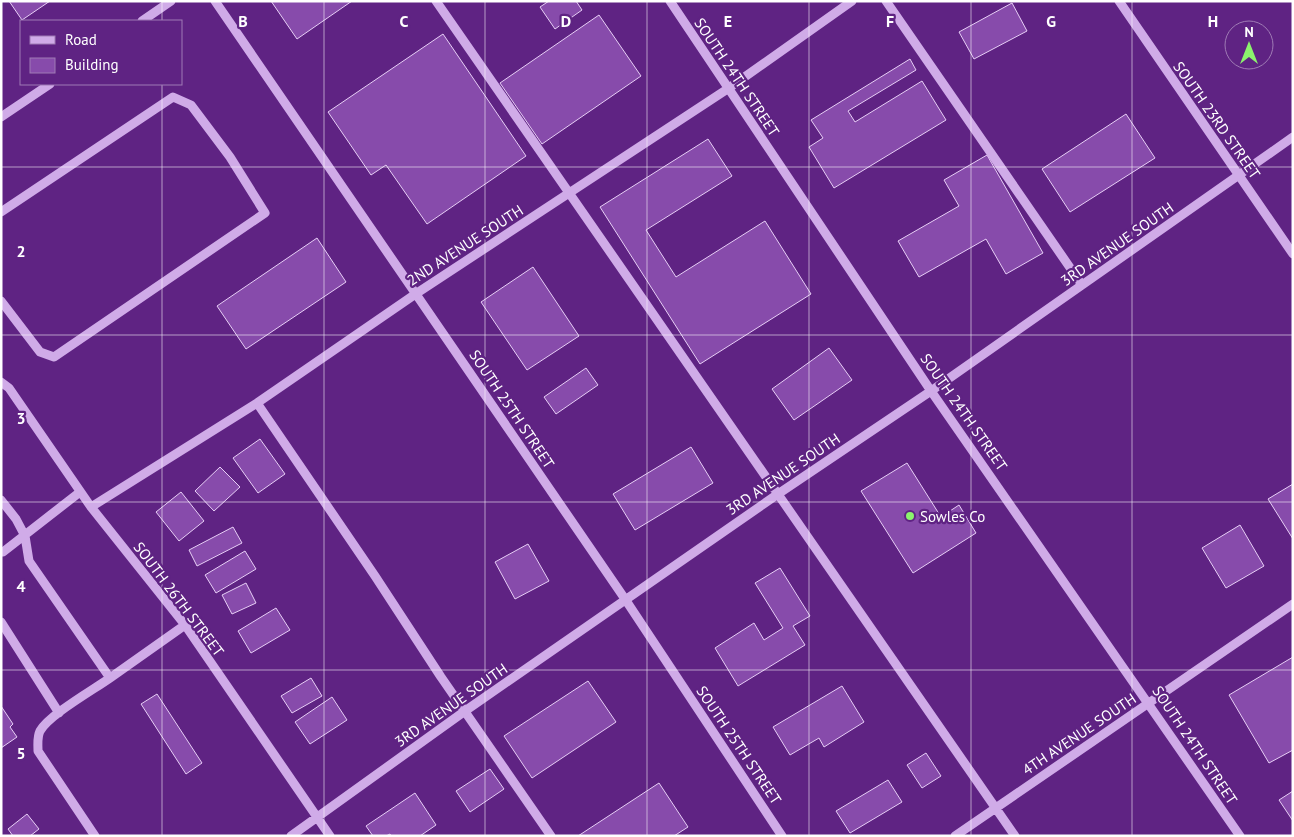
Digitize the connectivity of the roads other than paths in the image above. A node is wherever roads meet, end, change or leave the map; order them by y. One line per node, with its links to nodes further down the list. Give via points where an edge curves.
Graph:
1 (171, 1): 8 (street)
2 (216, 1): 18 (street, SOUTH 25TH STREET)
3 (436, 1): 14 (street)
4 (670, 1): 10 (street, SOUTH 24TH STREET)
5 (852, 1): 10 (street, 2ND AVENUE SOUTH)
6 (886, 1): 17 (street)
7 (1119, 1): 13 (street, SOUTH 23RD STREET)
8 (143, 20)
9 (49, 85): 11 (street)
10 (729, 88): 14 (street, 2ND AVENUE SOUTH); 21 (street, SOUTH 24TH STREET)
11 (1, 117)
12 (1293, 137): 13 (street, 3RD AVENUE SOUTH)
13 (1239, 176): 16 (street, SOUTH 23RD STREET); 17 (street, 3RD AVENUE SOUTH)
14 (569, 193): 18 (street, 2ND AVENUE SOUTH); 24 (street)
15 (1, 212): 19 (street, via 173,97 190,105 230,157 265,213 54,357 40,352)
16 (1293, 254)
17 (1082, 285): 21 (street, 3RD AVENUE SOUTH)
18 (416, 293): 22 (street, 2ND AVENUE SOUTH); 29 (street, SOUTH 25TH STREET)
19 (1, 301)
20 (1, 382): 23 (street, SOUTH 26TH STREET, via 9,388)
21 (931, 391): 24 (street, 3RD AVENUE SOUTH); 34 (street, SOUTH 24TH STREET)
22 (257, 403): 26 (street, 2ND AVENUE SOUTH); 35 (street)
23 (80, 492): 26 (street, SOUTH 26TH STREET); 27 (street)
24 (778, 494): 29 (street, 3RD AVENUE SOUTH); 37 (street)
25 (1, 500): 27 (street)
26 (91, 507): 32 (street, SOUTH 26TH STREET)
27 (25, 536): 28 (street); 33 (street, via 30,561)
28 (2, 554)
29 (625, 599): 35 (street, 3RD AVENUE SOUTH); 43 (street, SOUTH 25TH STREET)
30 (1293, 604): 34 (street, 4TH AVENUE SOUTH)
31 (1, 622): 36 (street)
32 (185, 625): 33 (street); 38 (street, SOUTH 26TH STREET)
33 (110, 678): 36 (street)
34 (1150, 703): 37 (street, 4TH AVENUE SOUTH); 46 (street, SOUTH 24TH STREET)
35 (464, 711): 38 (street, 3RD AVENUE SOUTH); 42 (street)
36 (59, 713): 39 (street, via 40,731 38,750)
37 (996, 808): 44 (street, 4TH AVENUE SOUTH); 45 (street)
38 (318, 818): 40 (street, 3RD AVENUE SOUTH); 41 (street, SOUTH 26TH STREET)
39 (94, 836)
40 (291, 836)
41 (330, 836)
42 (551, 836)
43 (782, 836)
44 (955, 836)
45 (1015, 836)
46 (1240, 836)

